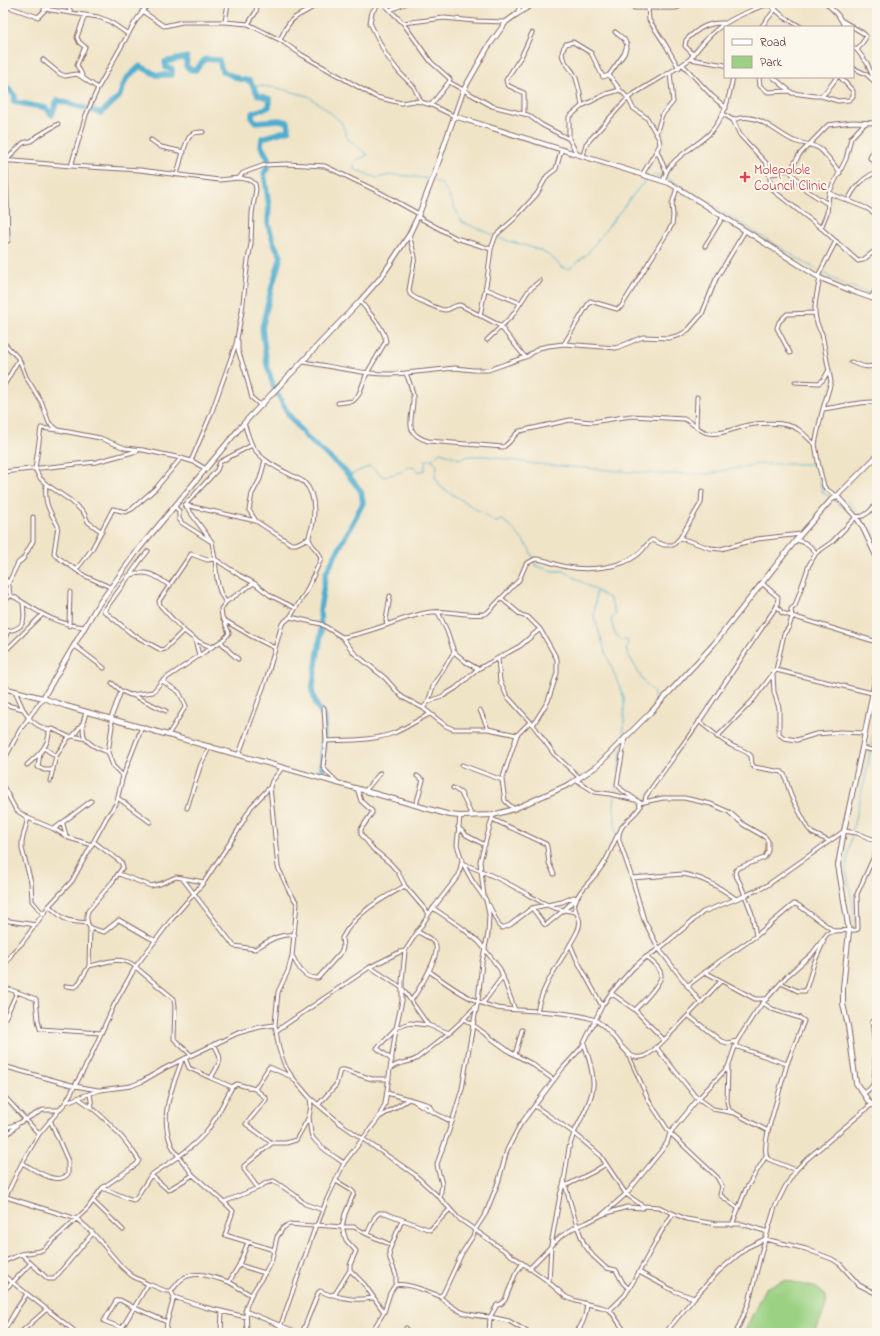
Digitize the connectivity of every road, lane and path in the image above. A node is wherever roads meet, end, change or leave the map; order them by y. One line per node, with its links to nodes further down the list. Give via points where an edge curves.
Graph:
1 (52, 3): 21 (street)
2 (66, 3): 25 (street)
3 (149, 3): 24 (street)
4 (228, 3): 29 (street)
5 (257, 3): 33 (street, via 256,12)
6 (318, 3): 42 (street, via 311,10 293,19)
7 (379, 3): 68 (street, via 372,12 370,23 386,55 414,87)
8 (383, 3): 22 (street)
9 (407, 3): 22 (street)
10 (521, 3): 26 (street)
11 (535, 3): 26 (street)
12 (618, 3): 20 (street, via 635,8)
13 (685, 3): 20 (street, via 675,8)
14 (777, 3): 23 (street)
15 (826, 3): 28 (street)
16 (873, 3): 18 (street)
17 (770, 4): 23 (street); 32 (street)
18 (877, 5)
19 (3, 6): 21 (street, via 38,17)
20 (648, 7): 50 (street, via 649,20)
21 (44, 9): 25 (street)
22 (390, 10): 31 (street)
23 (775, 10): 34 (street); 35 (street)
24 (142, 11): 29 (street, via 164,26 182,22); 41 (street)
25 (71, 12): 27 (street)
26 (517, 14): 30 (street)
27 (85, 15): 41 (street, via 105,20); 54 (street, via 77,37 85,47 77,65)
28 (842, 20): 36 (street); 37 (street)
29 (225, 22): 33 (street)
30 (506, 22): 31 (street, via 444,18); 64 (street)
31 (403, 23): 60 (street, via 432,62 450,79)
32 (725, 23): 45 (street, via 714,30); 45 (street, via 700,28 686,40 685,46)
33 (248, 24): 42 (street)
34 (762, 26)
35 (799, 26)
36 (845, 26)
37 (852, 26)
38 (854, 27): 44 (street, via 866,36)
39 (614, 32): 53 (street, via 624,39 627,45 624,54)
40 (532, 33): 72 (street, via 506,80 507,84 524,92)
41 (128, 34): 62 (street)
42 (280, 40): 68 (street, via 376,97 401,102)
43 (854, 48): 44 (street)
44 (857, 50): 61 (street, via 867,63)
45 (694, 55): 47 (street)
46 (43, 60): 54 (street, via 60,74 77,74)
47 (690, 60): 48 (street); 49 (street)
48 (683, 65): 50 (street); 71 (street)
49 (724, 65)
50 (679, 68): 52 (street)
51 (854, 68): 61 (street)
52 (670, 73): 67 (street); 80 (street, via 673,102 662,115)
53 (609, 75): 63 (street); 70 (street, via 603,78 594,57 587,50 573,42 566,44 563,57 576,78)
54 (83, 77): 62 (street)
55 (733, 78): 71 (street)
56 (759, 78): 65 (street, via 760,86 766,91)
57 (774, 78): 65 (street)
58 (837, 78): 66 (street)
59 (839, 78): 66 (street, via 853,91 850,100 838,101)
60 (449, 82): 64 (street); 69 (street)
61 (876, 83)
62 (98, 88): 91 (street, via 86,115)
63 (620, 90): 67 (street); 70 (street)
64 (463, 91): 72 (street, via 492,106); 74 (street)
65 (789, 91): 66 (street, via 795,94)
66 (821, 96)
67 (628, 98): 80 (street, via 633,108 647,118); 88 (street, via 586,144)
68 (421, 102): 69 (street)
69 (431, 105): 74 (street)
70 (582, 106): 81 (street, via 568,119)
71 (726, 108): 73 (street)
72 (524, 114): 81 (street)
73 (723, 114): 75 (street); 93 (street, via 709,134 672,164)
74 (454, 116): 86 (street); 106 (street)
75 (733, 120): 83 (street, via 754,118 792,140); 96 (street, via 740,134 766,163)
76 (869, 123): 78 (street); 83 (street, via 828,124); 95 (street, via 863,125 851,138)
77 (58, 124): 89 (street, via 31,141 23,143)
78 (877, 124)
79 (203, 132): 87 (street, via 189,136)
80 (656, 134): 85 (street, via 660,142)
81 (569, 139): 88 (street)
82 (151, 140): 87 (street, via 161,147)
83 (809, 145): 92 (street); 95 (street, via 821,150)
84 (877, 148): 90 (street, via 873,150 870,158)
85 (657, 150): 93 (street); 98 (street)
86 (561, 151): 88 (street); 114 (street, via 556,169 547,176 537,194 495,236)
87 (184, 152): 97 (street)
88 (580, 156): 98 (street)
89 (5, 162): 91 (street); 111 (street)
90 (877, 165)
91 (71, 166): 97 (street)
92 (789, 170): 96 (street); 104 (street, via 806,190)
93 (666, 172): 100 (street)
94 (877, 172): 103 (street, via 858,185)
95 (840, 173): 102 (street)
96 (769, 174): 108 (street, via 775,192)
97 (177, 175): 99 (street, via 219,180)
98 (642, 175): 100 (street)
99 (239, 178): 106 (street, via 243,173 265,165 325,166 381,193); 127 (street, via 253,181 256,189)
100 (663, 181): 101 (street)
101 (677, 188): 107 (street); 130 (street, via 672,204 672,225 620,308 590,301)
102 (830, 193): 103 (street); 104 (street)
103 (848, 200): 105 (street)
104 (828, 204): 108 (street)
105 (877, 215)
106 (418, 216): 110 (street); 114 (street, via 456,238)
107 (723, 217): 109 (street); 113 (street)
108 (821, 228): 112 (street)
109 (745, 231): 116 (street); 130 (street, via 716,279 702,314 684,333 668,338 643,337 616,348)
110 (409, 235): 122 (street, via 382,276); 125 (street, via 415,257 410,294 442,309 448,310 458,304)
111 (8, 241)
112 (836, 241): 115 (street, via 858,261 866,259); 116 (street)
113 (705, 246)
114 (491, 249): 119 (street)
115 (877, 249)
116 (819, 277): 120 (street); 124 (street)
117 (540, 281): 123 (street)
118 (877, 287): 120 (street)
119 (486, 289): 123 (street); 125 (street)
120 (871, 298): 121 (street)
121 (877, 300)
122 (360, 302): 134 (street); 138 (street, via 384,333 386,341)
123 (520, 302): 126 (street, via 512,316)
124 (814, 312): 131 (street, via 787,314 779,322 777,328); 137 (street, via 822,334)
125 (480, 316): 126 (street)
126 (500, 326): 128 (street); 132 (street)
127 (238, 333): 145 (street, via 238,350 252,398); 156 (street, via 231,360)
128 (487, 340)
129 (3, 342): 133 (street)
130 (564, 344): 132 (street, via 544,346)
131 (790, 353)
132 (525, 357): 139 (street, via 488,370 455,368)
133 (19, 359): 141 (street); 149 (street, via 26,378 42,403 49,423)
134 (303, 362): 138 (street); 145 (street)
135 (851, 362): 136 (street, via 869,368)
136 (877, 364)
137 (829, 370): 140 (street, via 819,383); 146 (street, via 831,382)
138 (367, 373): 139 (street); 144 (street, via 356,398 353,401)
139 (406, 373): 148 (street, via 414,399 411,428 418,437 428,441 503,447 520,430 565,421 592,422 631,416 684,419)
140 (795, 382)
141 (3, 387)
142 (697, 397): 148 (street)
143 (877, 402): 146 (street)
144 (338, 403)
145 (261, 406): 147 (street)
146 (823, 409): 150 (street)
147 (244, 423): 151 (street); 158 (street)
148 (696, 426): 150 (street, via 706,433 714,433 745,426 778,423 793,426)
149 (58, 430): 152 (street, via 100,438 125,448); 157 (street, via 41,428)
150 (815, 444): 162 (street, via 824,486)
151 (252, 445): 155 (street); 164 (street, via 220,462 217,470)
152 (143, 450): 154 (street); 157 (street, via 96,462)
153 (877, 456): 162 (street)
154 (181, 458): 156 (street); 169 (street, via 156,488 132,509 126,512 113,509)
155 (265, 460): 168 (street, via 249,508); 171 (street, via 308,486 314,508)
156 (191, 461): 158 (street)
157 (35, 469): 159 (street); 160 (street)
158 (206, 469): 165 (street)
159 (3, 472)
160 (46, 484): 169 (street, via 72,501 84,513 88,522); 179 (street, via 47,507 58,526 54,553)
161 (702, 491): 172 (street, via 701,503)
162 (834, 498): 167 (street); 170 (street)
163 (877, 503): 167 (street, via 869,512)
164 (185, 505): 168 (street); 174 (street)
165 (175, 507): 174 (street, via 179,511 182,523); 185 (street)
166 (33, 517): 183 (street, via 33,541)
167 (856, 517): 176 (street, via 836,539); 177 (street)
168 (256, 521): 171 (street, via 291,544)
169 (102, 532): 179 (street)
170 (801, 534): 172 (street, via 757,540 721,550); 173 (street)
171 (309, 538): 196 (street, via 321,559 312,581)
172 (680, 538): 191 (street, via 671,546 652,540 637,556 609,566 579,569 535,559 526,564 519,580)
173 (796, 540): 176 (street, via 811,546); 184 (street)
174 (212, 542): 178 (street)
175 (148, 551): 181 (street)
176 (816, 553): 200 (street, via 795,606 791,609)
177 (877, 558)
178 (215, 559): 182 (street); 186 (street, via 207,560 191,554); 192 (street, via 218,588)
179 (76, 570): 185 (street)
180 (3, 576): 183 (street)
181 (128, 576): 186 (street, via 145,572); 187 (street)
182 (254, 583): 192 (street); 196 (street, via 271,596)
183 (8, 584): 189 (street)
184 (763, 584): 195 (street, via 778,597); 257 (street, via 713,645)
185 (111, 586): 187 (street); 204 (street)
186 (170, 586): 206 (street, via 159,603)
187 (118, 589): 206 (street, via 104,611 132,634 163,650)
188 (70, 592): 203 (street)
189 (11, 595): 193 (street); 194 (street)
190 (390, 596): 202 (street)
191 (501, 598): 197 (street, via 484,614); 205 (street)
192 (226, 602): 201 (street, via 221,609)
193 (3, 603)
194 (23, 603): 198 (street); 211 (street, via 21,626 17,630 8,631)
195 (777, 606): 200 (street, via 782,613); 245 (street)
196 (295, 608): 199 (street)
197 (438, 612): 202 (street, via 427,612); 215 (street)
198 (42, 615): 203 (street); 216 (street)
199 (290, 617): 207 (street, via 321,624); 214 (street, via 282,624)
200 (792, 617): 210 (street); 222 (street, via 784,634)
201 (224, 620): 209 (street, via 229,633); 214 (street)
202 (387, 625): 207 (street, via 358,635)
203 (69, 626): 204 (street)
204 (84, 627): 212 (street)
205 (540, 629): 219 (street, via 520,646); 248 (street, via 556,657 557,673 548,701)
206 (183, 631): 208 (street)
207 (342, 637): 237 (street, via 354,653 385,678 402,697)
208 (195, 640): 213 (street); 217 (street)
209 (221, 642): 213 (street); 218 (street)
210 (877, 642)
211 (3, 643)
212 (74, 645): 220 (street); 233 (street)
213 (212, 647): 217 (street)
214 (275, 648): 266 (street)
215 (454, 652): 221 (street); 234 (street, via 434,684)
216 (3, 653)
217 (199, 655): 225 (street)
218 (238, 659)
219 (498, 659): 221 (street); 246 (street, via 500,681 507,696)
220 (104, 668)
221 (478, 669): 234 (street, via 456,688)
222 (776, 670): 224 (street); 231 (street)
223 (877, 670): 226 (street)
224 (773, 674): 252 (street, via 774,692 779,708 779,734 784,738 797,740 816,734); 256 (street, via 753,700)
225 (162, 680): 232 (street, via 153,692); 253 (street, via 179,692 186,706)
226 (876, 682): 231 (street)
227 (112, 683): 230 (street)
228 (3, 688): 229 (street)
229 (15, 691): 233 (street); 238 (street)
230 (121, 691): 232 (street); 244 (street)
231 (872, 693): 252 (street)
232 (130, 695): 240 (street)
233 (43, 698): 241 (street); 243 (street)
234 (428, 702): 237 (street)
235 (3, 704): 238 (street)
236 (324, 708): 259 (street)
237 (423, 708): 242 (street)
238 (23, 709): 243 (street)
239 (480, 710): 250 (street)
240 (166, 711)
241 (86, 712): 244 (street); 247 (street)
242 (430, 714): 250 (street, via 453,729); 259 (street, via 394,733 357,740)
243 (29, 718): 251 (street, via 41,728); 268 (street)
244 (111, 718): 249 (street); 264 (street)
245 (699, 721): 256 (street); 289 (street, via 669,761 645,798)
246 (530, 722): 248 (street); 254 (street)
247 (83, 723): 255 (street); 258 (street)
248 (533, 725): 277 (street, via 554,754)
249 (142, 727): 253 (street); 275 (street)
250 (488, 729): 254 (street)
251 (49, 730): 255 (street, via 53,729); 261 (street)
252 (864, 733): 262 (street)
253 (168, 735): 260 (street)
254 (517, 735): 278 (street)
255 (71, 736): 258 (street); 267 (street)
256 (717, 737): 305 (street, via 749,753 754,767 782,772 808,828 812,833)
257 (625, 738): 277 (street, via 597,766); 288 (street, via 617,784)
258 (86, 739): 264 (street)
259 (326, 741): 280 (street, via 323,767)
260 (210, 746): 266 (street); 291 (street, via 201,764)
261 (44, 748): 265 (street); 267 (street)
262 (862, 748): 263 (street); 301 (street)
263 (876, 751)
264 (108, 752): 275 (street, via 113,766)
265 (40, 753): 270 (street); 273 (street, via 38,767)
266 (239, 754): 272 (street)
267 (56, 756): 273 (street)
268 (4, 757): 269 (street)
269 (3, 762)
270 (27, 765)
271 (462, 765): 278 (street)
272 (283, 767): 280 (street); 282 (street)
273 (53, 770): 279 (street)
274 (380, 773): 285 (street)
275 (123, 776): 286 (street)
276 (417, 776): 290 (street, via 423,780)
277 (578, 779): 288 (street, via 595,792); 292 (street)
278 (502, 780): 292 (street, via 505,801)
279 (50, 781)
280 (337, 782): 283 (street)
281 (3, 786): 296 (street, via 16,810)
282 (270, 786): 317 (street, via 250,807); 343 (street, via 278,867 289,891 298,903)
283 (357, 788): 285 (street); 318 (street, via 361,801 372,811 361,829 361,834 398,872)
284 (453, 788): 294 (street, via 461,793)
285 (365, 791): 290 (street)
286 (118, 798): 297 (street); 306 (street)
287 (91, 801): 298 (street)
288 (638, 802): 289 (street); 302 (street, via 638,810)
289 (645, 802): 322 (street, via 663,798 684,798 711,804 730,812 748,828 765,837 768,841 768,851 764,858 738,868 735,872)
290 (416, 805): 293 (street)
291 (187, 808)
292 (514, 809): 295 (street)
293 (460, 816): 294 (street); 299 (street)
294 (472, 816): 295 (street)
295 (493, 817): 307 (street); 314 (street, via 546,844)
296 (28, 818): 300 (street); 331 (street, via 22,849 31,882 32,901)
297 (150, 822)
298 (63, 824): 300 (street); 303 (street)
299 (458, 828): 307 (street); 310 (street, via 457,845)
300 (54, 829): 303 (street)
301 (844, 831): 304 (street); 305 (street); 341 (street, via 838,867)
302 (618, 834): 316 (street); 320 (street, via 607,860)
303 (66, 836): 308 (street)
304 (877, 839)
305 (829, 841): 322 (street, via 766,886)
306 (94, 842): 308 (street); 313 (street, via 122,862 123,867)
307 (485, 845): 312 (street, via 480,861)
308 (92, 846): 326 (street, via 72,881)
309 (877, 850): 341 (street, via 857,894 858,929)
310 (462, 860): 311 (street); 327 (street, via 459,875)
311 (463, 864): 312 (street); 321 (street)
312 (481, 870): 321 (street); 325 (street)
313 (119, 874): 315 (street, via 151,886 176,877); 336 (street, via 88,911)
314 (554, 874)
315 (182, 878): 317 (street); 319 (street)
316 (632, 878): 323 (street, via 690,875 718,887); 347 (street, via 644,920)
317 (204, 882): 319 (street)
318 (405, 886): 332 (street); 350 (street, via 384,897 354,920 342,938 342,951 318,978 301,972)
319 (194, 894): 343 (street, via 234,946 255,949 284,934); 345 (street)
320 (578, 895): 325 (street, via 562,902); 329 (street); 330 (street, via 574,904)
321 (484, 896): 324 (street)
322 (744, 896): 323 (street); 344 (street, via 752,914)
323 (736, 899): 347 (street, via 703,912)
324 (488, 903): 328 (street, via 502,928); 348 (street, via 489,924)
325 (545, 905): 328 (street); 329 (street)
326 (49, 906): 331 (street); 336 (street, via 64,920)
327 (433, 908): 332 (street); 348 (street, via 471,934)
328 (532, 908): 329 (street, via 546,925)
329 (564, 910): 330 (street)
330 (576, 912): 346 (street, via 580,924)
331 (43, 914): 337 (street)
332 (429, 914): 339 (street)
333 (3, 917): 335 (street)
334 (3, 920): 335 (street)
335 (8, 921): 337 (street)
336 (87, 923): 338 (street)
337 (36, 925): 355 (street)
338 (90, 928): 345 (street, via 104,932 119,920); 352 (street)
339 (417, 931): 349 (street); 356 (street, via 436,944 434,960)
340 (834, 931): 341 (street); 342 (street); 344 (street, via 795,904)
341 (849, 931): 417 (street, via 842,999 854,1077)
342 (827, 934): 360 (street, via 812,954); 360 (street, via 805,991 798,992)
343 (295, 935): 350 (street)
344 (756, 936): 357 (street)
345 (155, 940): 353 (street)
346 (570, 944): 373 (street); 376 (street, via 544,987)
347 (659, 949): 351 (street); 362 (street)
348 (484, 950): 358 (street); 369 (street)
349 (405, 951): 354 (street); 364 (street)
350 (292, 956): 383 (street, via 278,992)
351 (646, 957): 366 (street); 375 (street, via 662,976)
352 (89, 966): 353 (street, via 118,960); 361 (street, via 78,986)
353 (136, 966): 389 (street); 398 (street, via 174,1000 174,1039)
354 (370, 967): 364 (street); 388 (street)
355 (3, 968)
356 (429, 971): 368 (street); 369 (street)
357 (705, 972): 359 (street); 362 (street)
358 (503, 976): 370 (street); 374 (street)
359 (721, 981): 367 (street, via 756,999); 371 (street)
360 (781, 983): 367 (street)
361 (66, 986)
362 (687, 986): 371 (street)
363 (3, 987): 365 (street)
364 (402, 988): 368 (street); 386 (street)
365 (17, 992): 377 (street); 389 (street, via 36,999 40,1028)
366 (611, 993): 373 (street); 375 (street)
367 (767, 999): 372 (street)
368 (411, 1001): 384 (street)
369 (477, 1003): 370 (street); 379 (street); 385 (street)
370 (483, 1003): 374 (street)
371 (701, 1003): 378 (street)
372 (763, 1003): 392 (street); 402 (street, via 804,1021)
373 (602, 1006): 380 (street)
374 (515, 1010): 376 (street)
375 (636, 1010): 391 (street)
376 (537, 1011): 380 (street)
377 (4, 1015): 382 (street)
378 (688, 1016): 391 (street); 392 (street, via 721,1041)
379 (464, 1020): 385 (street); 390 (street)
380 (596, 1020): 393 (street); 397 (street)
381 (872, 1021): 403 (street)
382 (3, 1022)
383 (275, 1025): 388 (street); 394 (street, via 238,1033)
384 (428, 1025): 386 (street, via 410,1023); 390 (street)
385 (473, 1025): 399 (street); 435 (street, via 465,1074)
386 (396, 1028): 401 (street); 401 (street, via 377,1048)
387 (522, 1030): 399 (street)
388 (276, 1031): 407 (street, via 279,1049)
389 (102, 1033): 411 (street)
390 (449, 1033): 406 (street, via 413,1061 397,1063)
391 (664, 1040): 396 (street)
392 (737, 1041): 395 (street)
393 (584, 1043): 410 (street); 439 (street, via 593,1086)
394 (214, 1044): 398 (street); 408 (street, via 221,1060)
395 (735, 1046): 402 (street); 405 (street)
396 (656, 1047): 397 (street, via 639,1057); 422 (street)
397 (627, 1052): 440 (street, via 649,1101)
398 (191, 1055): 400 (street)
399 (515, 1055): 410 (street)
400 (183, 1059): 408 (street, via 189,1068); 414 (street, via 131,1086); 445 (street, via 166,1114 172,1145)
401 (392, 1060): 406 (street)
402 (787, 1064): 438 (street)
403 (876, 1064): 417 (street, via 874,1083 870,1090)
404 (3, 1066): 411 (street)
405 (728, 1067): 422 (street); 430 (street, via 727,1101 730,1110)
406 (391, 1068): 409 (street)
407 (292, 1077): 413 (street, via 269,1066); 420 (street)
408 (211, 1078): 412 (street)
409 (388, 1079): 415 (street); 425 (street, via 372,1079 340,1070 336,1085)
410 (554, 1080): 427 (street)
411 (75, 1086): 414 (street); 424 (street)
412 (232, 1087): 413 (street, via 237,1084); 445 (street, via 210,1126)
413 (255, 1089): 444 (street, via 266,1100 246,1124)
414 (100, 1090): 416 (street)
415 (387, 1093): 421 (street); 433 (street)
416 (90, 1094): 419 (street); 428 (street)
417 (863, 1094): 426 (street)
418 (3, 1095): 432 (street)
419 (78, 1098): 424 (street); 428 (street)
420 (310, 1098): 425 (street); 431 (street)
421 (410, 1099): 433 (street); 435 (street, via 429,1105 432,1110)
422 (698, 1099): 430 (street, via 713,1108); 440 (street)
423 (877, 1100): 426 (street)
424 (66, 1102): 429 (street)
425 (318, 1105): 443 (street)
426 (871, 1105): 450 (street)
427 (535, 1106): 439 (street); 477 (street, via 513,1137 486,1213)
428 (92, 1107): 456 (street, via 117,1131 138,1160 137,1164)
429 (60, 1110): 432 (street, via 43,1110); 434 (street)
430 (736, 1114): 438 (street)
431 (309, 1117): 444 (street, via 294,1141); 448 (street, via 315,1140)
432 (25, 1119): 436 (street); 441 (street)
433 (378, 1119): 443 (street)
434 (50, 1120): 441 (street); 447 (street, via 68,1161 68,1174 62,1179 50,1178)
435 (452, 1122): 460 (street, via 437,1164 442,1184)
436 (19, 1124): 437 (street); 442 (street)
437 (3, 1129)
438 (768, 1131): 446 (street)
439 (574, 1133): 449 (street, via 596,1151); 454 (street)
440 (670, 1133): 458 (street, via 662,1152); 465 (street, via 717,1177 722,1186 719,1194 721,1197)
441 (39, 1134): 447 (street)
442 (3, 1139)
443 (363, 1140): 448 (street); 460 (street, via 403,1166)
444 (272, 1143): 457 (street, via 244,1166)
445 (179, 1156): 451 (street); 452 (street)
446 (766, 1156): 450 (street); 465 (street, via 746,1188)
447 (22, 1163): 459 (street)
448 (344, 1163): 453 (street)
449 (606, 1164): 455 (street); 458 (street)
450 (796, 1170): 478 (street, via 781,1194)
451 (151, 1175): 452 (street, via 168,1190); 456 (street, via 134,1200)
452 (193, 1175): 463 (street)
453 (336, 1181): 467 (street); 475 (street, via 354,1192 344,1214)
454 (564, 1181): 455 (street); 484 (street)
455 (565, 1186): 474 (street)
456 (102, 1188): 461 (street)
457 (258, 1188): 463 (street); 467 (street, via 274,1181 305,1204)
458 (626, 1194): 464 (street); 469 (street)
459 (6, 1197): 462 (street); 470 (street)
460 (440, 1198): 466 (street)
461 (93, 1201): 470 (street); 476 (street)
462 (3, 1202)
463 (224, 1202): 482 (street, via 233,1211 225,1235)
464 (647, 1208): 468 (street, via 659,1208); 469 (street, via 627,1207)
465 (738, 1208): 473 (street)
466 (450, 1209): 471 (street, via 430,1230); 477 (street)
467 (323, 1210): 472 (street)
468 (674, 1214): 473 (street, via 698,1222); 493 (street)
469 (602, 1215): 474 (street)
470 (77, 1219): 479 (street); 486 (street, via 44,1249)
471 (402, 1220): 480 (street, via 379,1213); 483 (street)
472 (316, 1225): 475 (street); 485 (street, via 285,1225 279,1232); 522 (street)
473 (732, 1225): 478 (street, via 747,1225)
474 (577, 1226): 484 (street); 501 (street, via 584,1244 593,1256 606,1268 616,1270)
475 (342, 1227): 480 (street, via 356,1227); 492 (street, via 346,1240 356,1251)
476 (123, 1230)
477 (475, 1230): 489 (street); 508 (street, via 442,1294)
478 (768, 1232): 481 (street)
479 (93, 1234): 488 (street, via 54,1279 48,1279); 499 (street, via 122,1267 132,1276)
480 (367, 1234): 483 (street)
481 (765, 1240): 505 (street, via 806,1249 832,1259 861,1286); 511 (street, via 746,1248 719,1271); 543 (street, via 749,1302)
482 (248, 1242): 485 (street); 490 (street)
483 (391, 1245): 500 (street, via 389,1255 396,1275)
484 (551, 1245): 491 (street); 498 (street)
485 (274, 1250): 494 (street)
486 (21, 1254): 487 (street); 488 (street)
487 (3, 1262)
488 (30, 1264): 497 (street)
489 (522, 1264): 491 (street); 520 (street, via 505,1300 497,1305)
490 (239, 1265): 494 (street); 496 (street)
491 (530, 1269): 498 (street)
492 (350, 1270): 507 (street); 510 (street)
493 (639, 1272): 501 (street); 511 (street, via 674,1291)
494 (265, 1273): 506 (street)
495 (3, 1275): 497 (street)
496 (229, 1282): 503 (street, via 205,1275 192,1275 182,1279); 506 (street)
497 (12, 1283): 502 (street); 504 (street)
498 (549, 1283): 512 (street, via 566,1297)
499 (148, 1284): 503 (street); 513 (street)
500 (396, 1284): 508 (street); 518 (street, via 391,1290)
501 (629, 1289): 515 (street, via 620,1302)
502 (3, 1291)
503 (171, 1291): 509 (street)
504 (27, 1294): 514 (street); 526 (street)
505 (877, 1294)
506 (251, 1295): 517 (street)
507 (333, 1295): 510 (street, via 354,1300); 535 (street, via 320,1291 318,1293)
508 (437, 1295): 520 (street, via 464,1314)
509 (174, 1297): 516 (street, via 204,1308); 521 (street)
510 (373, 1298): 518 (street)
511 (694, 1298): 542 (street)
512 (587, 1304): 515 (street); 540 (street, via 584,1320)
513 (133, 1308): 521 (street); 524 (street); 524 (street, via 120,1300 116,1301 104,1320)
514 (47, 1310): 525 (street); 527 (street)
515 (610, 1310): 541 (street)
516 (222, 1311): 519 (street); 531 (street)
517 (245, 1311): 519 (street); 522 (street)
518 (384, 1312): 536 (street)
519 (246, 1317): 532 (street)
520 (490, 1317): 538 (street); 539 (street, via 509,1321)
521 (167, 1322): 530 (street)
522 (280, 1326): 533 (street); 534 (street)
523 (406, 1328): 537 (street)
524 (122, 1329): 528 (street); 529 (street)
525 (75, 1332)
526 (3, 1333)
527 (20, 1333)
528 (119, 1333)
529 (134, 1333)
530 (166, 1333)
531 (221, 1333)
532 (247, 1333)
533 (278, 1333)
534 (299, 1333)
535 (302, 1333)
536 (372, 1333)
537 (405, 1333)
538 (489, 1333)
539 (529, 1333)
540 (576, 1333)
541 (626, 1333)
542 (665, 1333)
543 (736, 1333)

